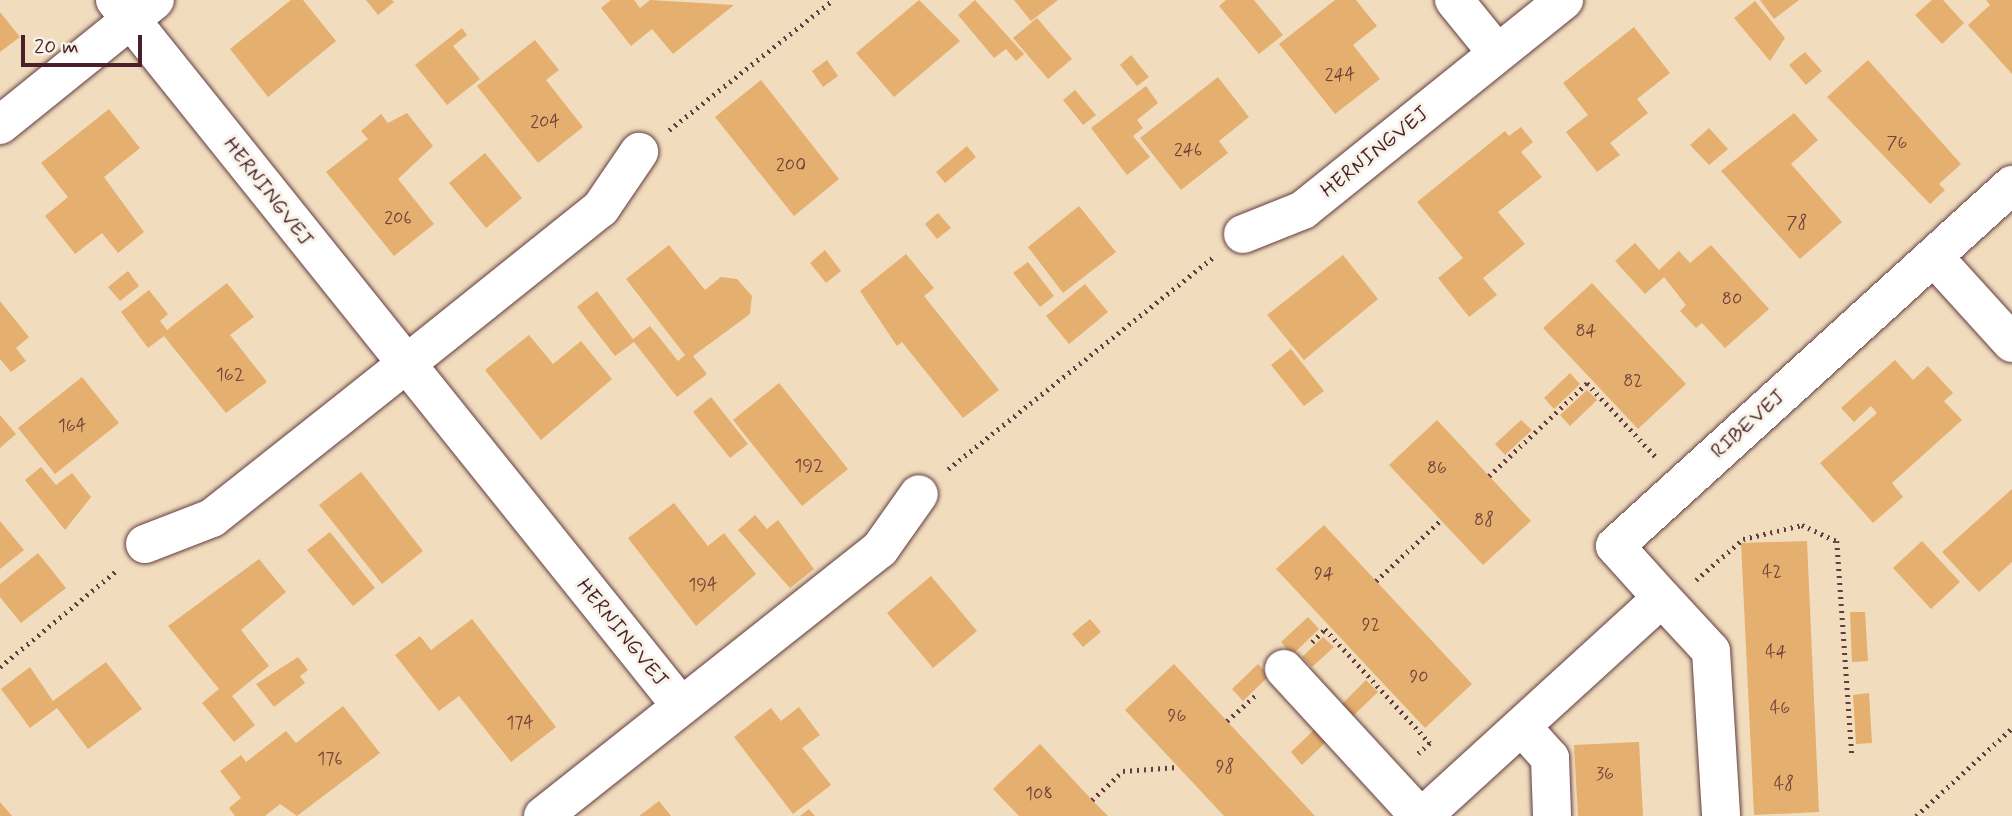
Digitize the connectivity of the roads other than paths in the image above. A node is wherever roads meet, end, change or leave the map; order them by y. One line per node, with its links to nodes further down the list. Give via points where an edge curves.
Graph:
1 (1454, 0): 4 (street)
2 (1564, 0): 4 (street, HERNINGVEJ)
3 (134, 6): 5 (street, HERNINGVEJ); 11 (street, HERNINGVEJ)
4 (1497, 53): 8 (street, HERNINGVEJ, via 1303,210)
5 (0, 125)
6 (639, 152): 11 (street, via 601,208)
7 (2012, 185): 9 (street, RIBEVEJ)
8 (1243, 234)
9 (1934, 257): 10 (street); 14 (street, RIBEVEJ, via 1615,546)
10 (2012, 343)
11 (405, 365): 13 (street, via 212,517); 16 (street, HERNINGVEJ)
12 (919, 494): 16 (street, HERNINGVEJ, via 880,550)
13 (145, 544)
14 (1662, 598): 17 (street); 18 (street, RIBEVEJ, via 1711,651)
15 (1284, 669): 20 (street)
16 (681, 706): 19 (street, HERNINGVEJ)
17 (1522, 727): 20 (street); 21 (street, via 1550,758)
18 (1721, 815)
19 (543, 816)
20 (1421, 816)
21 (1552, 816)

